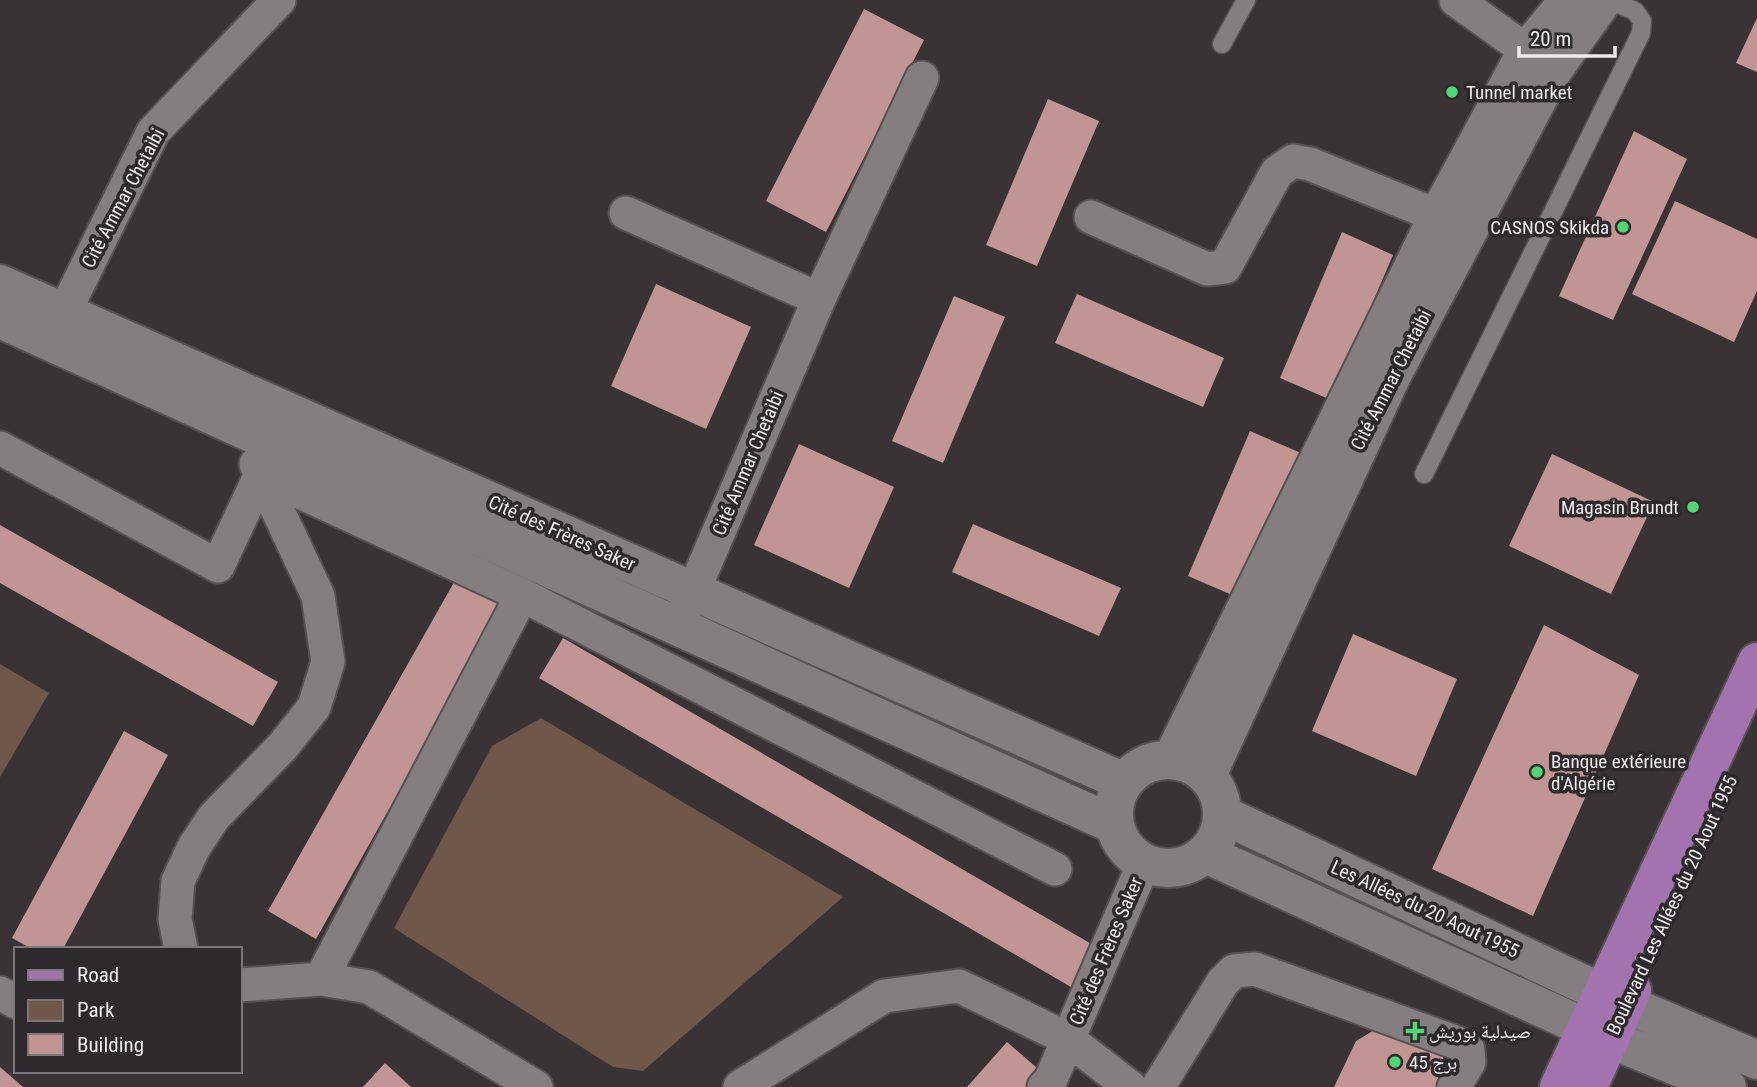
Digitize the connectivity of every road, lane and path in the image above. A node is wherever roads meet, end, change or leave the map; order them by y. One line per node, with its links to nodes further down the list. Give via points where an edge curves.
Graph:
1 (279, 0): 15 (street, Cité Ammar Chetaibi, via 153,132)
2 (1246, 0): 7 (lane)
3 (1456, 0): 8 (street)
4 (1569, 0): 8 (main road, Cité Ammar Chetaibi)
5 (1604, 0): 8 (main road, Cité Ammar Chetaibi)
6 (1609, 0): 20 (lane, via 1634,11 1642,21 1641,33)
7 (1222, 44)
8 (1540, 61): 11 (main road, Cité Ammar Chetaibi); 27 (main road, Cité Ammar Chetaibi)
9 (922, 78): 14 (street, Cité Ammar Chetaibi)
10 (626, 213): 14 (street)
11 (1437, 216): 12 (street, via 1293,161 1277,172 1225,267 1207,269); 26 (main road, Cité Ammar Chetaibi)
12 (1091, 217)
13 (0, 284): 15 (main road, Cité des Frères Saker)
14 (819, 299): 21 (street, Cité Ammar Chetaibi)
15 (64, 313): 21 (main road, Cité des Frères Saker)
16 (0, 319): 17 (main road, Cité des Frères Saker)
17 (259, 436): 19 (street, via 254,460); 23 (main road, Cité des Frères Saker)
18 (0, 448): 19 (street, via 218,566)
19 (261, 474): 22 (street); 34 (street, via 318,596 328,662 313,707 194,847 178,881 176,919)
20 (1424, 474)
21 (693, 591): 23 (street, Cité Ammar Chetaibi); 28 (main road, Cité des Frères Saker)
22 (522, 595): 33 (street); 35 (street)
23 (678, 626): 30 (main road, Cité des Frères Saker)
24 (1757, 662): 37 (main road, Boulevard Les Allées du 20 Aout 1955)
25 (1757, 724): 37 (main road, Boulevard Les Allées du 20 Aout 1955)
26 (1172, 759): 27 (main road); 28 (main road, via 1145,764)
27 (1207, 775): 29 (main road, via 1216,787)
28 (1124, 782): 30 (main road, via 1115,802)
29 (1223, 815): 31 (main road, via 1215,843); 37 (main road, Les Allées du 20 Aout 1955)
30 (1115, 825): 32 (main road, via 1131,853)
31 (1206, 854): 32 (main road, via 1177,868); 38 (main road, Les Allées du 20 Aout 1955)
32 (1144, 863): 39 (street, Cité des Frères Saker)
33 (1055, 869)
34 (181, 947)
35 (321, 979): 36 (street); 41 (street, via 369,986)
36 (242, 985)
37 (1614, 998): 38 (main road, Boulevard Les Allées du 20 Aout 1955); 40 (main road, Les Allées du 20 Aout 1955)
38 (1598, 1033): 47 (main road, Boulevard Les Allées du 20 Aout 1955); 48 (main road, Boulevard Les Allées du 20 Aout 1955); 49 (main road, Les Allées du 20 Aout 1955)
39 (1068, 1039): 42 (street, Cité des Frères Saker, via 959,986 884,996); 43 (street, Cité des Frères Saker); 44 (street)
40 (1757, 1060)
41 (536, 1087)
42 (740, 1087)
43 (1044, 1087)
44 (1130, 1087)
45 (1158, 1087): 46 (street, via 1223,982 1234,971 1255,969 1460,1044 1468,1050 1469,1062)
46 (1454, 1087)
47 (1559, 1087)
48 (1588, 1087)
49 (1727, 1087)

